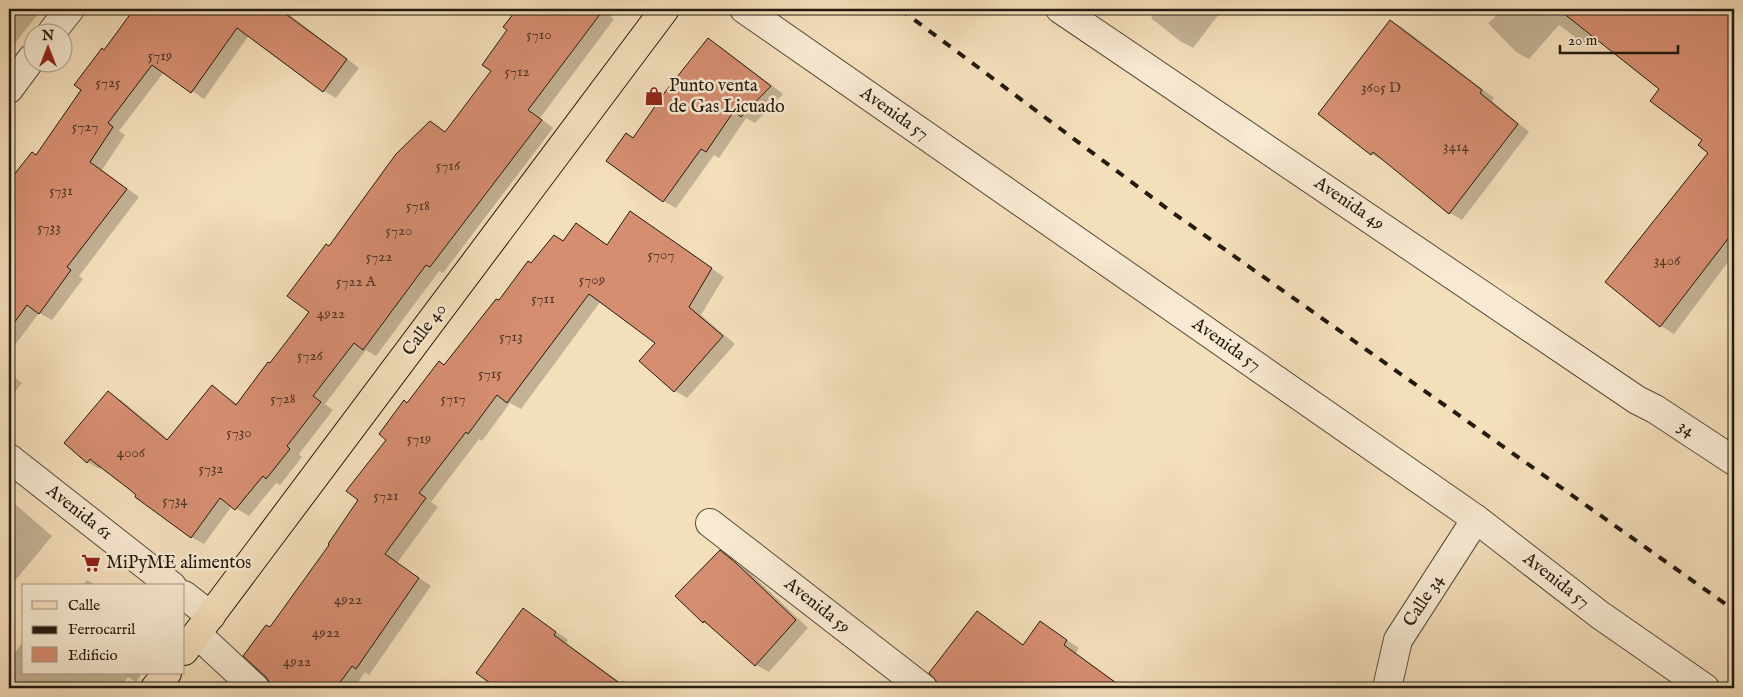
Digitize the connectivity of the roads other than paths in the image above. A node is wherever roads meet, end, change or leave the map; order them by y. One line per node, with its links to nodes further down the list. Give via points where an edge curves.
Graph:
1 (70, 9): 5 (street)
2 (665, 9): 15 (main road, Calle 40)
3 (744, 9): 11 (street, Avenida 57)
4 (1060, 9): 8 (street, Avenida 49)
5 (60, 22)
6 (22, 71): 7 (street)
7 (9, 89)
8 (1637, 400): 10 (street, 34)
9 (9, 458): 13 (street, Avenida 61)
10 (1734, 461)
11 (1476, 519): 20 (street, Calle 34, via 1398,640); 21 (street, Avenida 57, via 1600,615)
12 (710, 523): 19 (street, Avenida 59)
13 (169, 584)
14 (185, 598): 15 (street)
15 (197, 634): 18 (street)
16 (166, 674): 17 (main road)
17 (155, 688)
18 (255, 688)
19 (923, 688)
20 (1387, 688)
21 (1704, 688)

